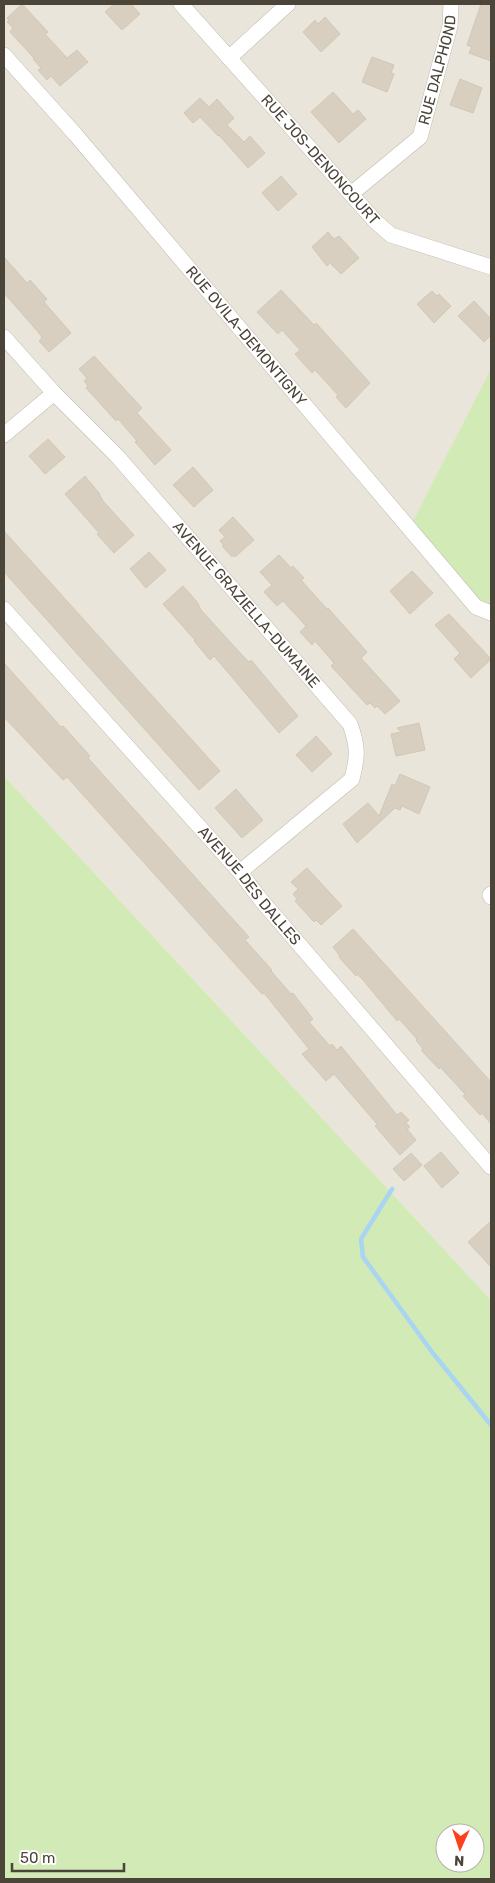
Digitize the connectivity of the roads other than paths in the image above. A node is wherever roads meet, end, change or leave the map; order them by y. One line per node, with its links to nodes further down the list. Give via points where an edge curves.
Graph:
1 (181, 4): 5 (street, RUE JOS-DENONCOURT)
2 (288, 4): 5 (street)
3 (451, 4): 6 (street, RUE DALPHOND, via 450,26 420,137)
4 (4, 54): 12 (street, RUE OVILA-DEMONTIGNY, via 476,608)
5 (229, 58): 6 (street, RUE JOS-DENONCOURT)
6 (351, 194): 7 (street, RUE JOS-DENONCOURT, via 391,235)
7 (491, 267)
8 (4, 337): 9 (street, AVENUE GRAZIELLA-DUMAINE)
9 (54, 393): 10 (street); 13 (street, AVENUE GRAZIELLA-DUMAINE, via 118,456 350,724 358,758 352,779)
10 (4, 434)
11 (4, 609): 13 (street, AVENUE DES DALLES)
12 (491, 613)
13 (240, 872): 14 (street, AVENUE DES DALLES)
14 (491, 1167)

